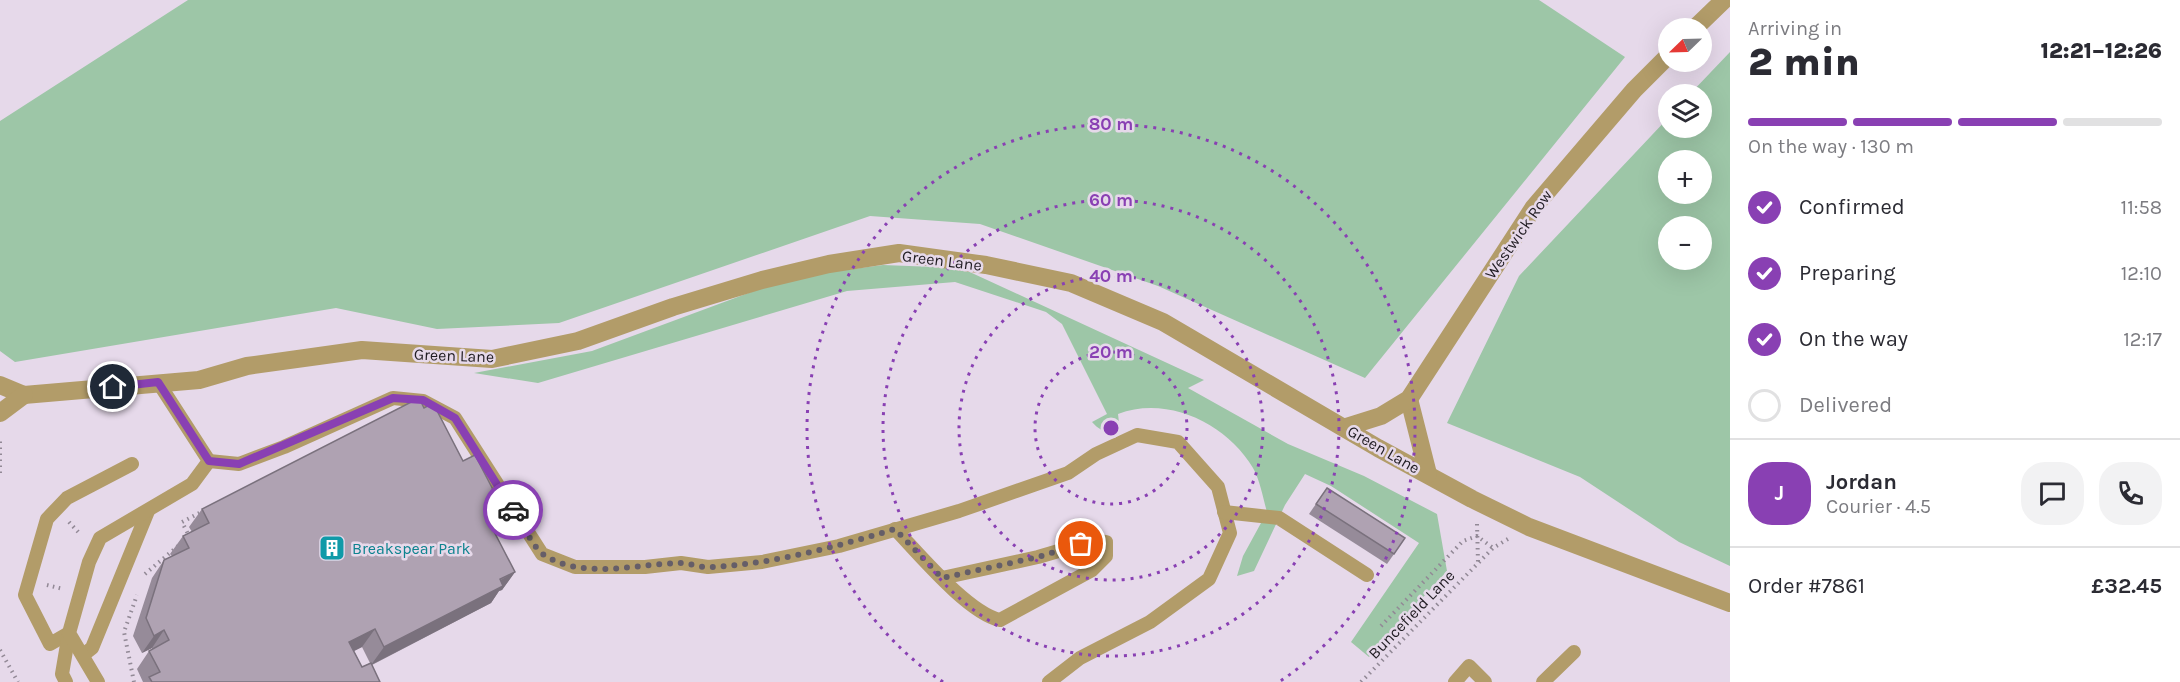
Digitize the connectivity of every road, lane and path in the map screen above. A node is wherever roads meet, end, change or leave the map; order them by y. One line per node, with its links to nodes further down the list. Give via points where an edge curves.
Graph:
1 (1724, 0): 2 (street)
2 (1705, 18)
3 (1658, 66): 7 (street, Westwick Row, via 1534,207)
4 (158, 382): 6 (street, Green Lane); 9 (street, Green Lane, via 199,380 247,366 362,350 492,359 578,341 762,280 899,253 986,265 1071,283 1163,322); 11 (lane)
5 (0, 385): 6 (street, Green Lane)
6 (24, 395): 8 (street)
7 (1409, 399): 9 (street, Westwick Row, via 1381,416); 14 (street)
8 (0, 413)
9 (1346, 428): 14 (street, Green Lane)
10 (0, 439): 13 (path)
11 (209, 461): 16 (lane, via 192,484); 20 (lane, via 239,464 393,398 423,400 455,418 542,554 575,567 681,563 708,567 762,562 839,546)
12 (132, 464): 28 (lane, via 67,498 47,519 25,595 50,645)
13 (0, 472)
14 (1428, 474): 15 (street, Green Lane)
15 (1472, 499): 19 (street, Green Lane); 21 (path)
16 (148, 511): 28 (lane, via 100,538 89,562); 31 (lane, via 92,648)
17 (204, 511): 35 (path, via 182,522 191,539 145,574 124,632)
18 (1224, 512): 20 (lane, via 1218,487 1178,442 1137,435 1096,454 1068,473); 24 (lane, via 1279,518); 36 (lane, via 1230,533 1209,579 1150,622 1080,658)
19 (1529, 526): 22 (path, Buncefield Lane); 26 (street, Green Lane)
20 (895, 529): 25 (lane)
21 (1477, 536): 22 (path); 23 (path); 27 (path, via 1463,541)
22 (1493, 548): 23 (path, Buncefield Lane)
23 (1479, 562): 37 (path, Buncefield Lane)
24 (1368, 575)
25 (942, 578): 25 (lane, via 1096,540 1106,542 1106,556 1092,570 1000,620 987,617)
26 (1730, 603)
27 (1381, 626)
28 (69, 633): 31 (lane); 33 (lane, via 62,674)
29 (0, 650): 32 (path)
30 (1574, 652): 40 (lane)
31 (83, 656): 34 (lane)
32 (18, 682)
33 (66, 682)
34 (98, 682)
35 (134, 682)
36 (1049, 682)
37 (1361, 682)
38 (1455, 682): 39 (lane, via 1469,666)
39 (1485, 682)
40 (1543, 682)

